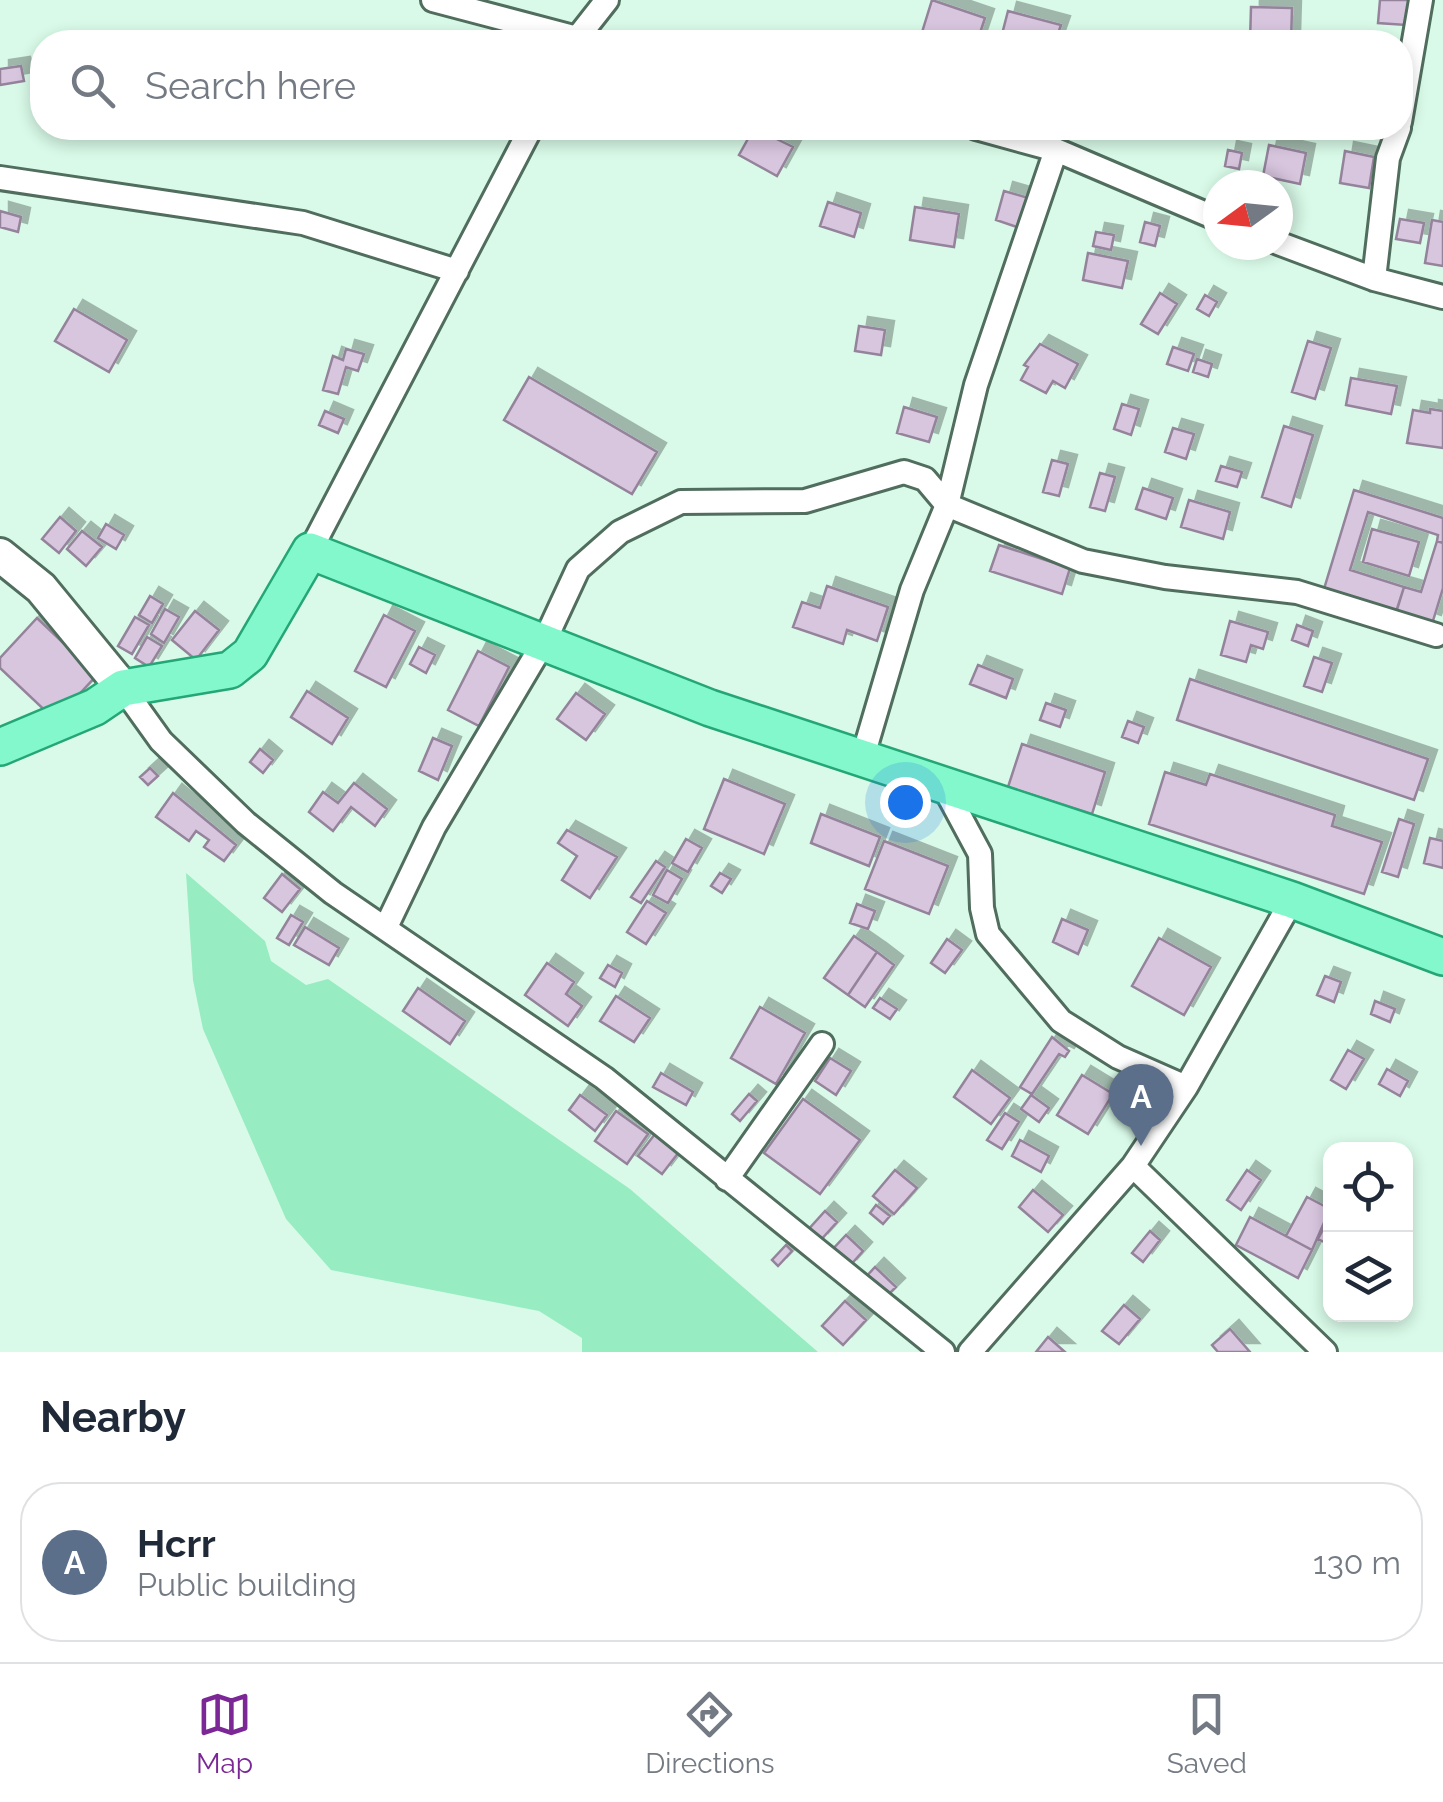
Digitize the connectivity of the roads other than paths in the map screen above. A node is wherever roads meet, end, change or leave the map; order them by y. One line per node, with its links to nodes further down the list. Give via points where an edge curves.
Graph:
1 (433, 0): 4 (street)
2 (607, 0): 5 (street)
3 (1421, 0): 6 (street)
4 (538, 30)
5 (588, 30)
6 (1413, 48)
7 (525, 140): 14 (street)
8 (1020, 140): 10 (street)
9 (1395, 140): 15 (street)
10 (1056, 150): 12 (street); 17 (street, via 976,386)
11 (0, 178): 14 (street, via 303,223)
12 (1203, 212)
13 (1293, 249): 15 (street)
14 (458, 272): 18 (street)
15 (1374, 280): 16 (street)
16 (1443, 297)
17 (946, 506): 20 (street, via 1083,561 1296,592); 21 (street, via 924,479 904,472 805,501 681,502 620,532 578,569); 24 (street, via 912,590)
18 (310, 551): 21 (main road); 22 (main road, via 250,654 230,670)
19 (0, 555): 22 (main road, via 40,588)
20 (1436, 635)
21 (545, 640): 24 (main road, via 710,708); 27 (street, via 434,828)
22 (123, 688): 23 (main road, via 95,707); 27 (street, via 188,771 333,892)
23 (0, 747)
24 (863, 756): 25 (main road)
25 (944, 787): 26 (main road); 30 (street, via 980,854 988,934 1062,1021 1118,1057)
26 (1292, 900): 28 (main road); 30 (street)
27 (386, 927): 32 (street, via 604,1078)
28 (1443, 957)
29 (822, 1044): 32 (street)
30 (1186, 1087): 31 (street)
31 (1133, 1166): 34 (street); 35 (street)
32 (727, 1179): 33 (street)
33 (943, 1352)
34 (970, 1352)
35 (1325, 1352)

